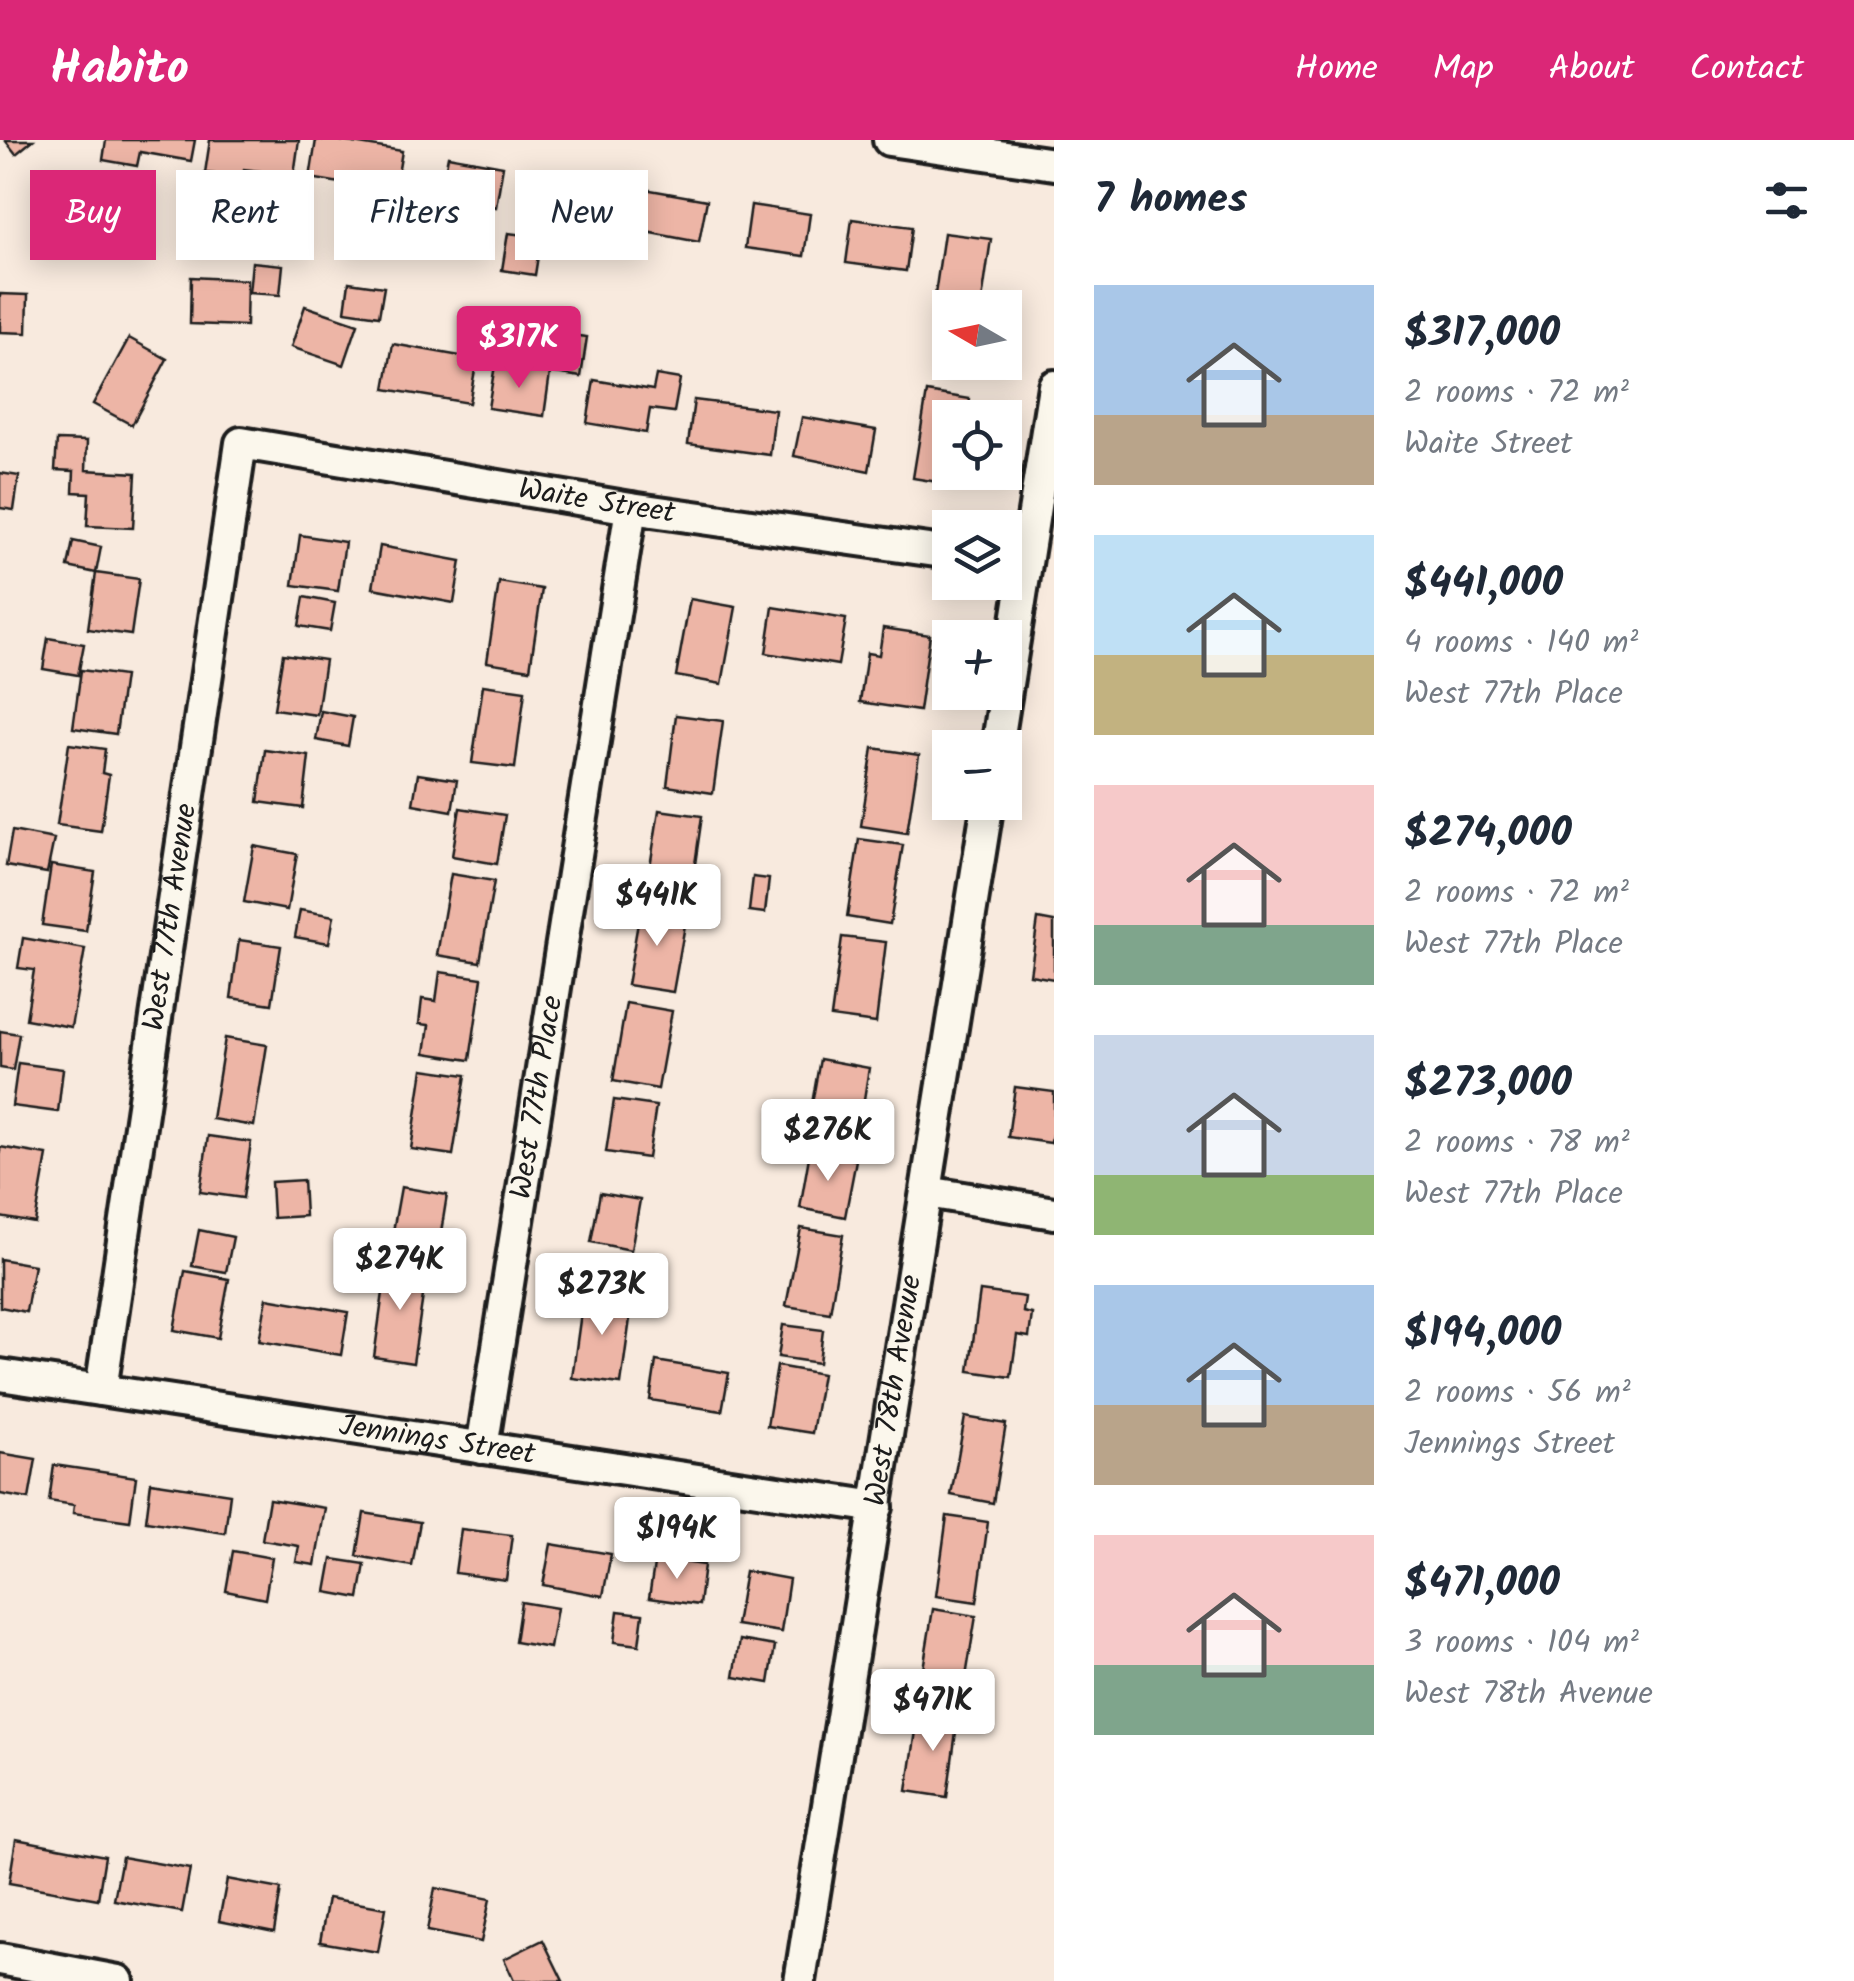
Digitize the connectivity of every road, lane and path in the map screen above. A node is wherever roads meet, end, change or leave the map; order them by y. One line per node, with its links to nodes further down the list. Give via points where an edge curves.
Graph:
1 (889, 140): 2 (street)
2 (1054, 164)
3 (1054, 386): 6 (street)
4 (242, 444): 5 (street, Waite Street); 14 (street, West 77th Avenue)
5 (630, 508): 7 (street, Waite Street); 15 (street, West 77th Place)
6 (1022, 530)
7 (932, 550)
8 (1011, 600): 9 (street)
9 (999, 730)
10 (985, 820): 11 (street, West 78th Avenue)
11 (926, 1192): 12 (street); 16 (street, West 78th Avenue)
12 (1054, 1213)
13 (0, 1375): 14 (street, Jennings Street)
14 (101, 1390): 15 (street, Jennings Street)
15 (482, 1448): 16 (street, Jennings Street)
16 (877, 1507): 19 (street, West 78th Avenue)
17 (0, 1959): 18 (street)
18 (118, 1981)
19 (800, 1981)

